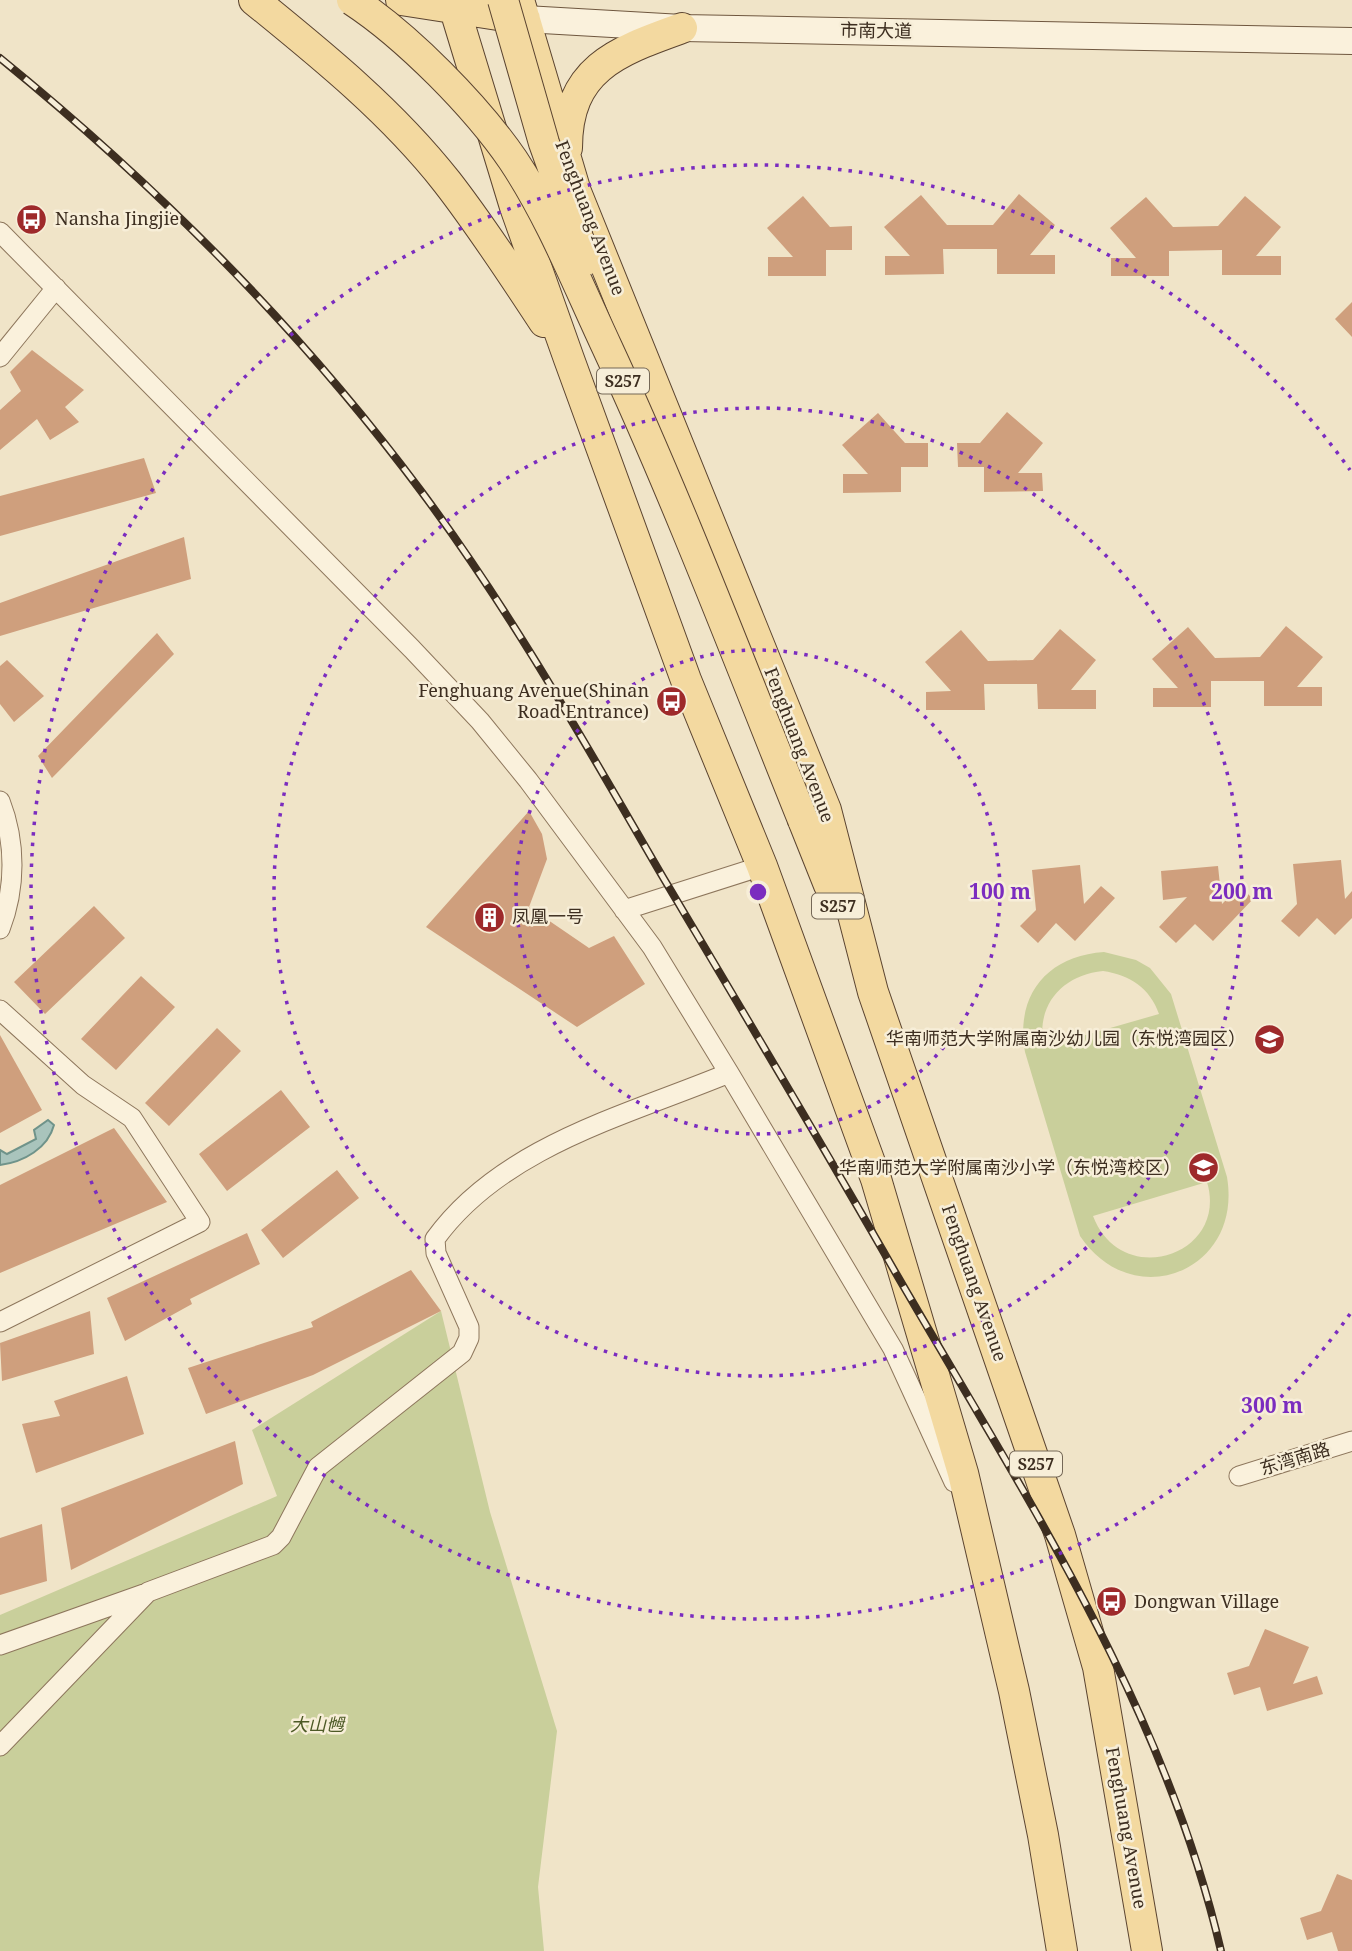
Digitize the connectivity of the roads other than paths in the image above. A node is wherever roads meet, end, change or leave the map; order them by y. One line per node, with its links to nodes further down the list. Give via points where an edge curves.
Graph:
1 (254, 0): 13 (main road, via 365,93 406,135 447,182)
2 (352, 0): 14 (main road, S257, bridge, via 380,18 439,75 513,160 555,234)
3 (401, 0): 4 (main road, 市南大道)
4 (453, 4): 5 (main road, 市南大道); 9 (main road, S257)
5 (516, 6): 6 (main road, 市南大道); 8 (main road, Fenghuang Avenue / S257); 14 (main road, bridge, via 544,143)
6 (682, 29): 7 (main road, 市南大道); 8 (main road, via 622,50 590,76 576,98 567,130)
7 (1352, 41)
8 (572, 179): 9 (main road, via 531,181 518,189); 19 (main road, Fenghuang Avenue / S257, via 827,810)
9 (515, 207): 13 (main road, S257)
10 (0, 232): 11 (street)
11 (55, 288): 12 (street); 17 (street, via 480,721)
12 (0, 357)
13 (569, 359): 16 (main road, S257, via 686,680)
14 (652, 445): 19 (main road, S257, bridge)
15 (0, 801): 18 (street, via 10,828 11,900)
16 (762, 866): 17 (street); 25 (main road, S257, via 876,1179 962,1473)
17 (624, 910): 21 (street, via 652,947)
18 (0, 929)
19 (873, 992): 30 (main road, Fenghuang Avenue / S257, via 1072,1575 1098,1667)
20 (0, 1010): 22 (street, via 83,1085 132,1118 200,1222)
21 (729, 1073): 25 (street, via 893,1349); 26 (street, via 551,1144 474,1196 435,1239 436,1253 469,1326 462,1353 318,1467 273,1545)
22 (0, 1322)
23 (1352, 1441): 24 (street, 东湾南路)
24 (1239, 1476)
25 (978, 1548): 29 (main road, S257, via 1016,1704)
26 (148, 1592): 27 (street); 28 (street)
27 (0, 1645)
28 (0, 1746)
29 (1062, 1951)
30 (1147, 1951)

